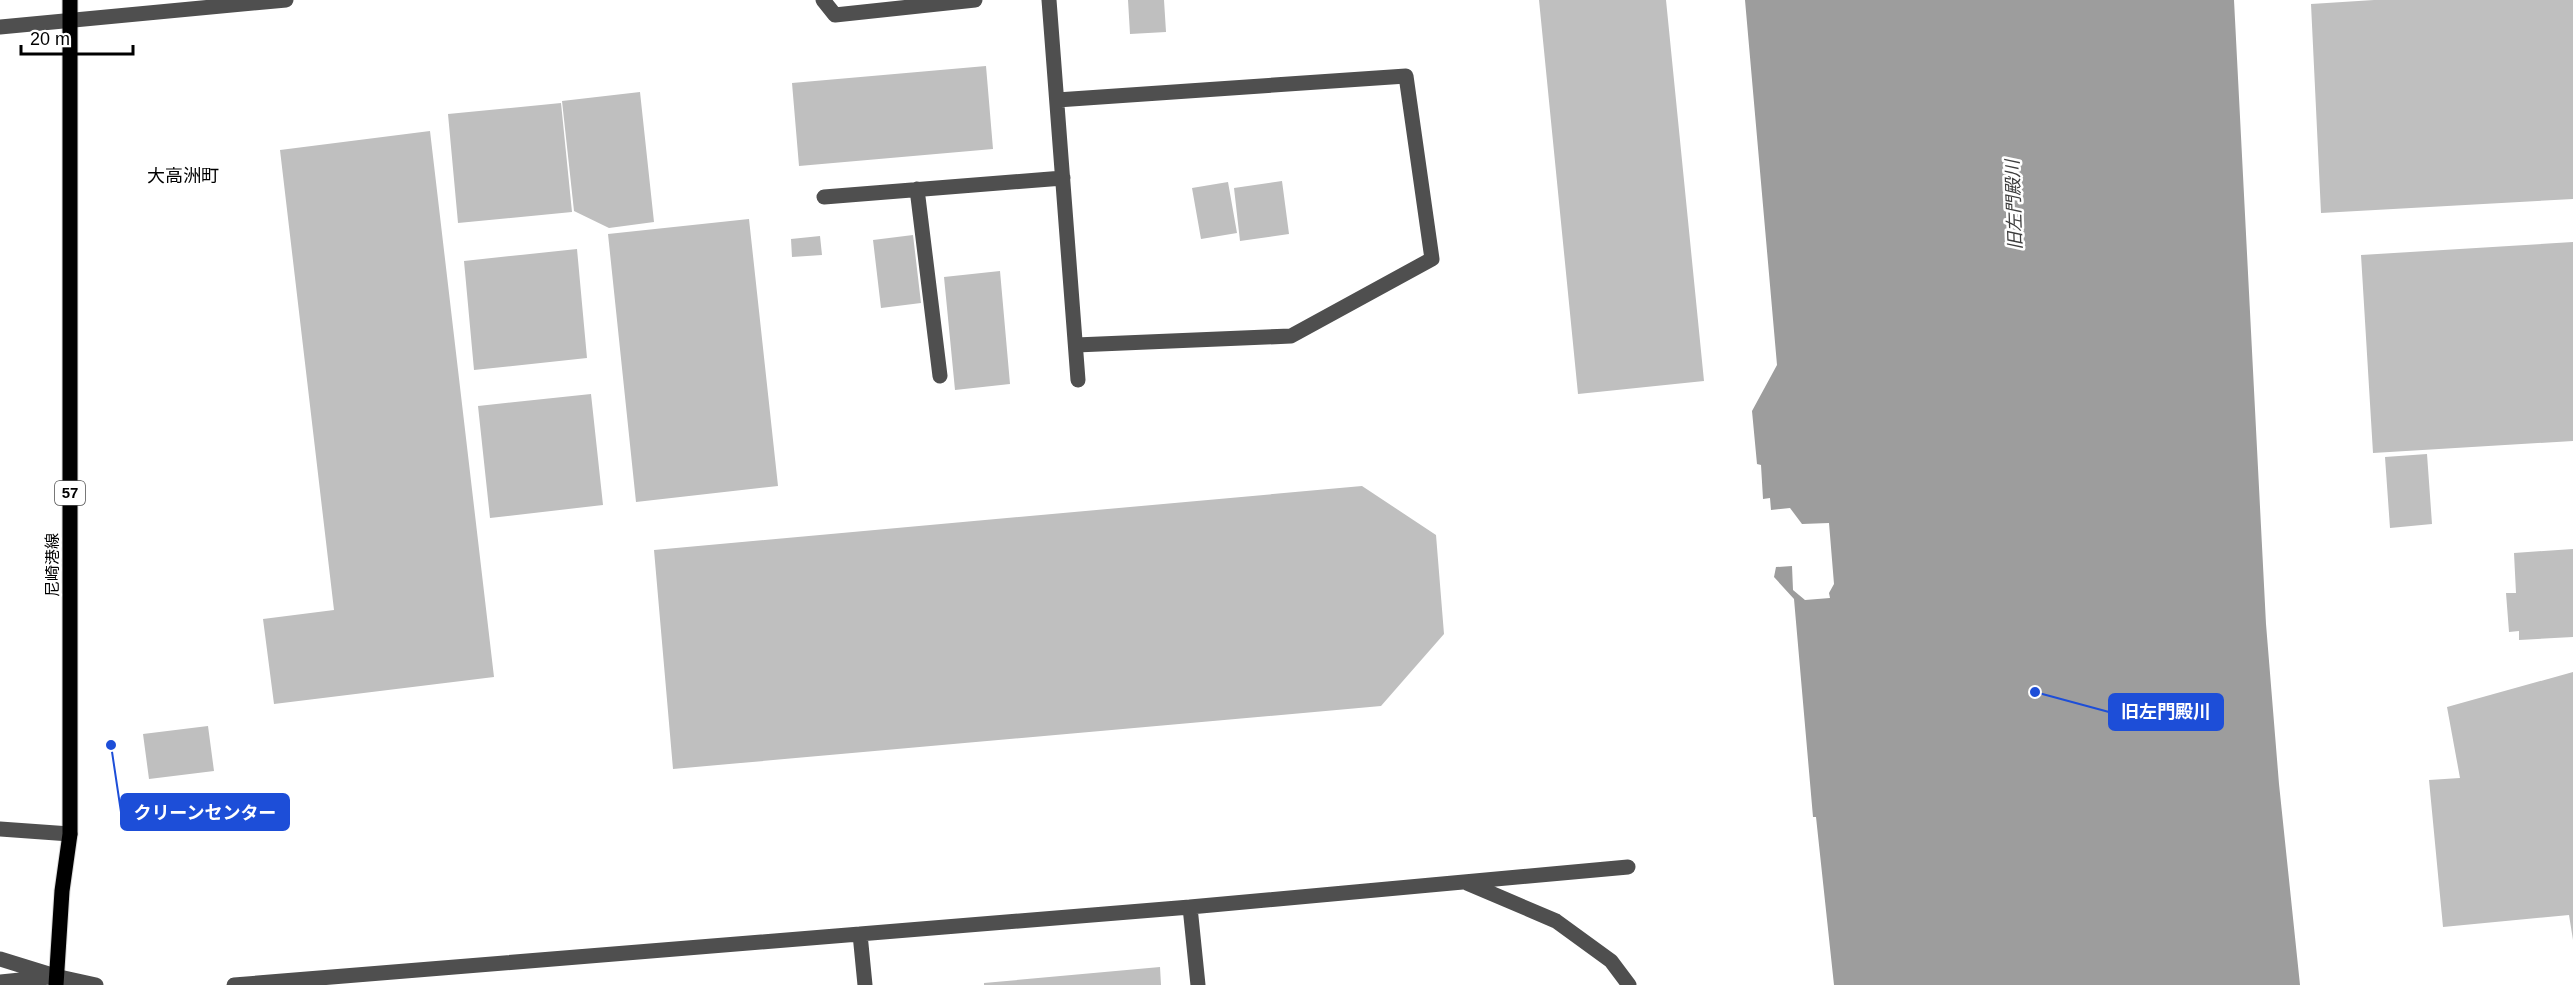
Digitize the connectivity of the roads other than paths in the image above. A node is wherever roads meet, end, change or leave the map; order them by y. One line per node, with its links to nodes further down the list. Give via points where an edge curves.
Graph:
1 (70, 0): 6 (main road, 尼崎港線 / 57)
2 (286, 0): 6 (street)
3 (823, 0): 4 (street, via 835,15)
4 (975, 0)
5 (1049, 0): 8 (street)
6 (70, 21): 7 (street); 16 (main road, 尼崎港線 / 57)
7 (0, 27)
8 (1057, 99): 9 (street); 12 (street, via 1406,76 1432,259 1291,336)
9 (1063, 178): 10 (street); 12 (street)
10 (916, 189): 11 (street); 13 (street)
11 (824, 197)
12 (1076, 345): 14 (street)
13 (940, 376)
14 (1078, 380)
15 (0, 829): 16 (street)
16 (70, 834): 23 (main road, 尼崎港線 / 57)
17 (1628, 867): 18 (street)
18 (1465, 882): 19 (street); 28 (street, via 1556,921 1611,961)
19 (1190, 907): 20 (street); 27 (street)
20 (860, 934): 25 (street); 26 (street)
21 (0, 959): 23 (street)
22 (0, 982): 23 (street)
23 (52, 982): 24 (street)
24 (96, 985)
25 (234, 985)
26 (865, 985)
27 (1198, 985)
28 (1629, 985)

